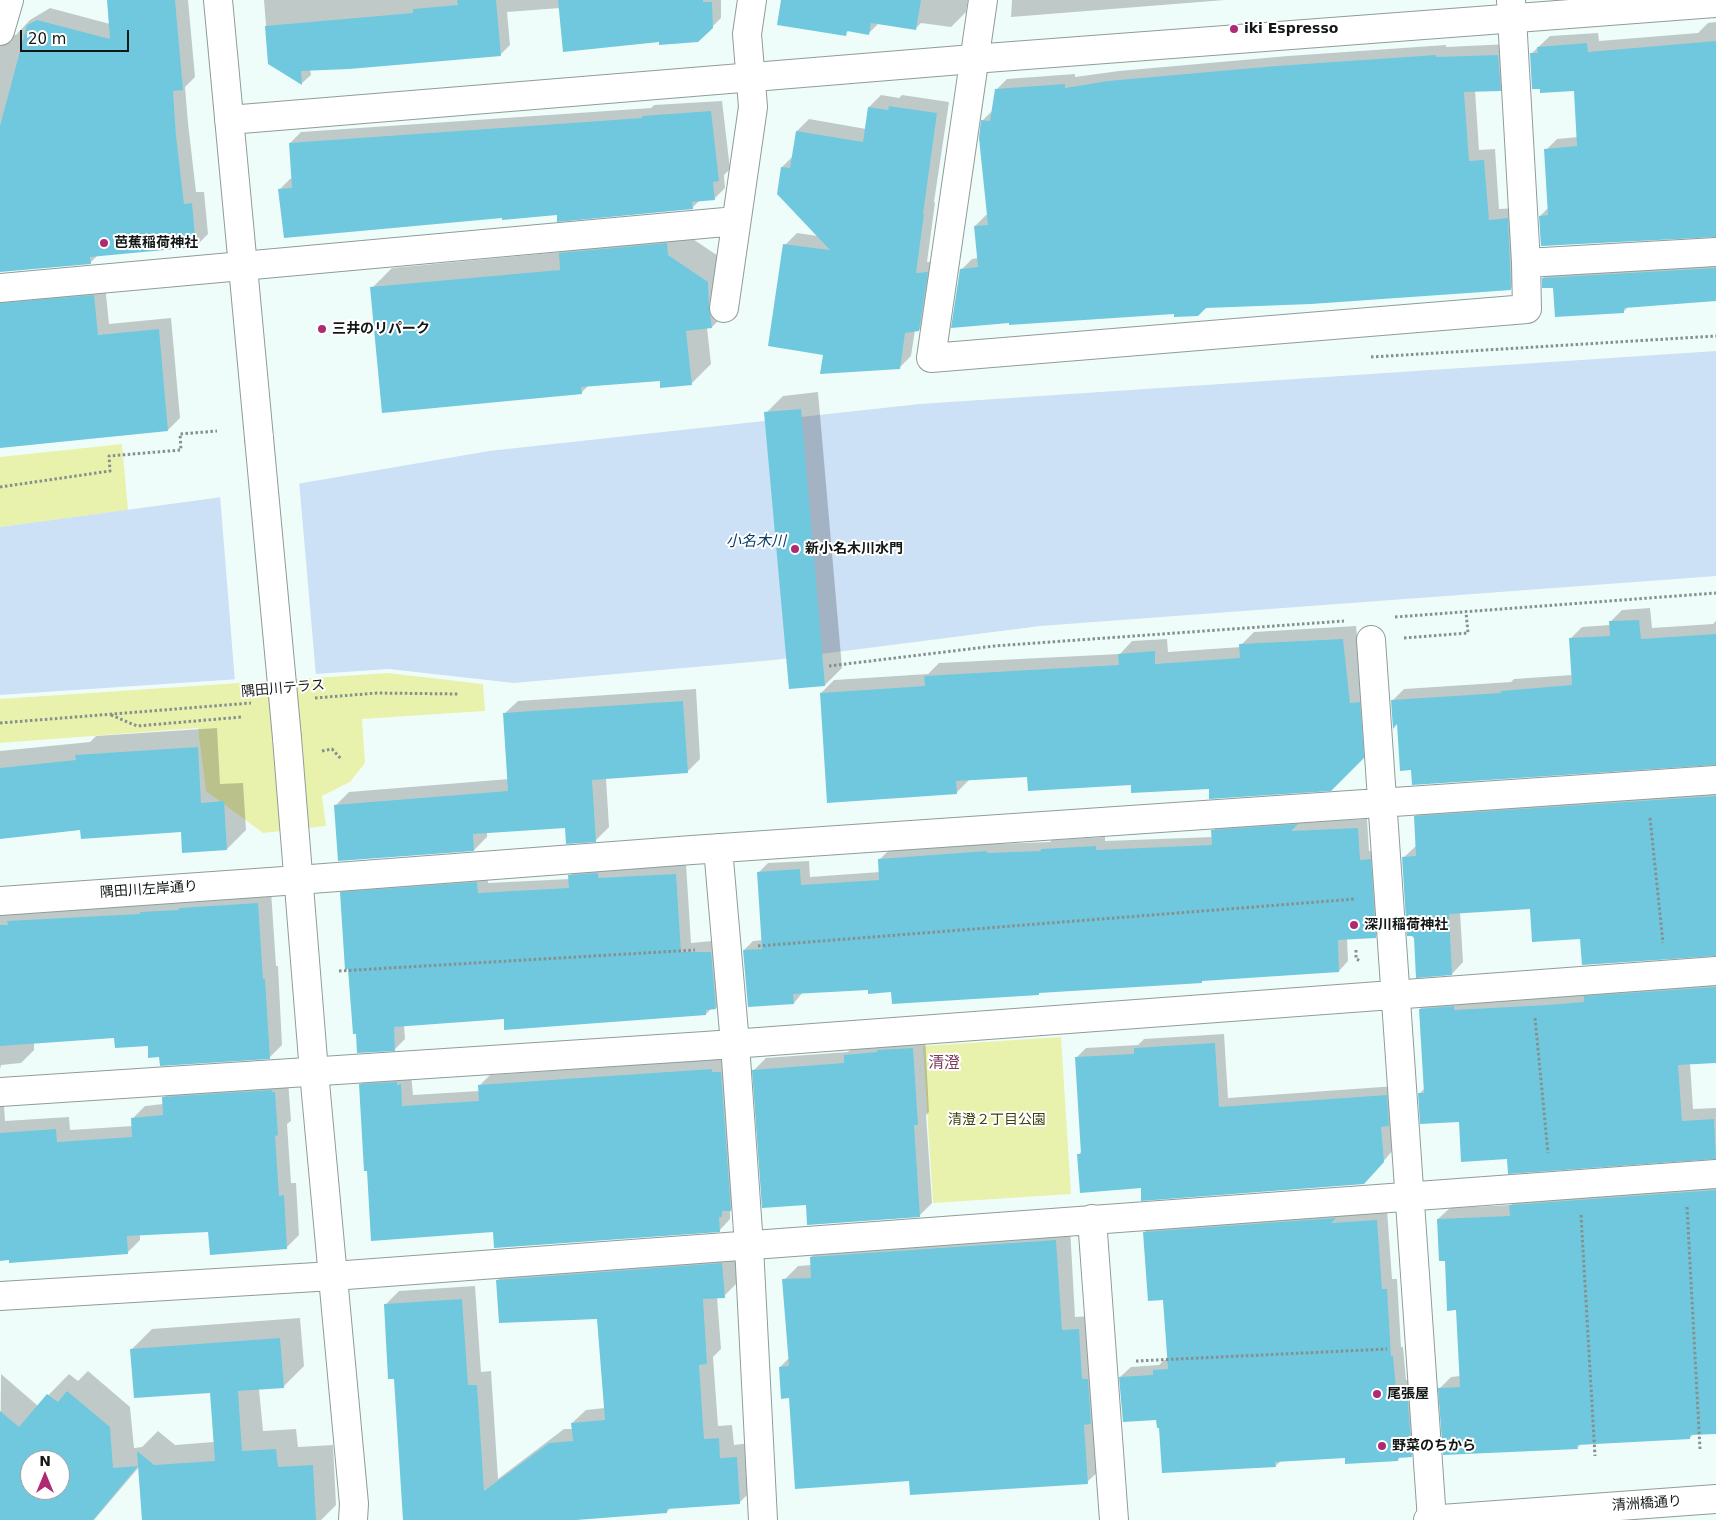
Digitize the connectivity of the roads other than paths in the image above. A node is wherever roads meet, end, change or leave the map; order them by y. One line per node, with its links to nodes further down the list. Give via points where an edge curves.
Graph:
1 (9, 0): 7 (street)
2 (218, 0): 10 (street)
3 (752, 0): 9 (street, via 747,34)
4 (983, 0): 8 (street)
5 (1716, 3): 6 (street)
6 (1512, 9): 8 (street); 13 (street)
7 (0, 31)
8 (974, 59): 9 (street); 13 (street, via 931,358 1527,309)
9 (750, 78): 10 (street); 11 (street, via 753,107)
10 (229, 120): 14 (street)
11 (736, 221): 14 (street); 16 (street)
12 (1716, 252): 13 (street)
13 (1526, 263)
14 (242, 266): 15 (street); 21 (street, bridge)
15 (0, 288)
16 (724, 308)
17 (1371, 640): 19 (street)
18 (1716, 780): 19 (street, 隅田川左岸通り)
19 (1382, 803): 20 (street, 隅田川左岸通り); 24 (street)
20 (718, 848): 21 (street, 隅田川左岸通り); 25 (street)
21 (298, 880): 22 (street, 隅田川左岸通り); 26 (street)
22 (0, 901)
23 (1716, 971): 24 (street)
24 (1395, 995): 25 (street); 29 (street)
25 (735, 1044): 26 (street); 31 (street)
26 (314, 1072): 27 (street); 32 (street)
27 (0, 1092)
28 (1716, 1174): 29 (street)
29 (1410, 1197): 30 (street); 39 (street)
30 (1092, 1220): 31 (street); 37 (street)
31 (749, 1246): 32 (street); 36 (street)
32 (333, 1276): 33 (street); 35 (street)
33 (0, 1296)
34 (1716, 1499): 39 (street, 清洲橋通り)
35 (354, 1520)
36 (764, 1520)
37 (1114, 1520)
38 (1428, 1520): 39 (street, 清洲橋通り)
39 (1432, 1520)

